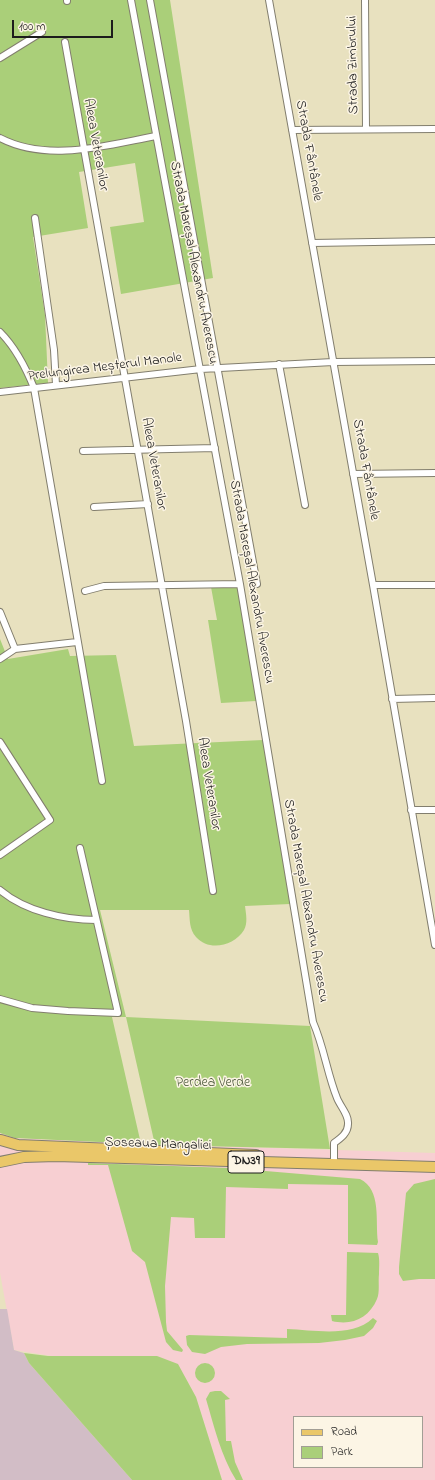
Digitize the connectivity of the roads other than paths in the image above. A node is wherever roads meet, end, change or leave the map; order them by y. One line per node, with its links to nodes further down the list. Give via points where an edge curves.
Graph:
1 (131, 0): 11 (street, Strada Mareșal Alexandru Averescu)
2 (150, 0): 21 (street, Strada Mareșal Alexandru Averescu)
3 (269, 0): 10 (street, Strada Fântânele)
4 (365, 0): 8 (street, Strada Zimbrului)
5 (42, 32): 7 (street)
6 (64, 42): 13 (street, Aleea Veteranilor)
7 (0, 58)
8 (366, 129): 9 (street); 10 (street)
9 (435, 129)
10 (292, 130): 16 (street, Strada Fântânele)
11 (156, 136): 13 (street); 22 (street, Strada Mareșal Alexandru Averescu)
12 (0, 138): 13 (street, via 37,150)
13 (84, 149): 23 (street, Aleea Veteranilor)
14 (35, 218): 24 (street, via 54,350)
15 (435, 241): 16 (street)
16 (312, 243): 19 (street, Strada Fântânele)
17 (0, 332): 25 (street, via 22,362)
18 (435, 361): 19 (street, Prelungirea Meșterul Manole)
19 (333, 362): 20 (street, Prelungirea Meșterul Manole); 30 (street, Strada Fântânele)
20 (279, 364): 21 (street, Prelungirea Meșterul Manole); 33 (street)
21 (219, 368): 22 (street, Prelungirea Meșterul Manole); 36 (street, Strada Mareșal Alexandru Averescu)
22 (201, 369): 23 (street, Prelungirea Meșterul Manole); 27 (street, Strada Mareșal Alexandru Averescu)
23 (125, 377): 24 (street, Prelungirea Meșterul Manole); 28 (street, Aleea Veteranilor)
24 (56, 385): 25 (street, Prelungirea Meșterul Manole)
25 (34, 388): 26 (street, Prelungirea Meșterul Manole); 42 (street)
26 (0, 392)
27 (215, 448): 28 (street); 35 (street, Strada Mareșal Alexandru Averescu)
28 (138, 450): 29 (street); 32 (street, Aleea Veteranilor)
29 (83, 451)
30 (353, 474): 31 (street); 38 (street, Strada Fântânele)
31 (435, 474)
32 (148, 504): 34 (street); 37 (street, Aleea Veteranilor)
33 (305, 504)
34 (94, 507)
35 (240, 584): 37 (street); 60 (street, Strada Mareșal Alexandru Averescu, via 313,1022 321,1039 338,1099 348,1119 347,1130 334,1143)
36 (257, 584)
37 (162, 585): 40 (street, via 104,586); 54 (street, Aleea Veteranilor)
38 (373, 585): 39 (street); 46 (street, Strada Fântânele)
39 (435, 585)
40 (85, 590)
41 (0, 612): 43 (street)
42 (77, 642): 43 (street); 48 (street)
43 (14, 649): 44 (street)
44 (0, 659)
45 (435, 698): 46 (street)
46 (392, 699): 49 (street, Strada Fântânele)
47 (0, 742): 52 (street, via 50,820)
48 (102, 782)
49 (411, 810): 50 (street); 55 (street, Strada Fântânele)
50 (435, 810)
51 (80, 848): 56 (street)
52 (0, 855)
53 (0, 890): 56 (street, via 14,899 49,913)
54 (213, 891)
55 (433, 918): 57 (street, Strada Fântânele)
56 (96, 920): 58 (street, via 118,1013 32,1008)
57 (435, 945)
58 (0, 999)
59 (0, 1140): 60 (main road, Șoseaua Mangaliei / DN39, via 18,1145); 61 (main road, DN39, via 4,1149)
60 (334, 1159): 62 (main road, Șoseaua Mangaliei / DN39)
61 (0, 1161): 63 (main road, Șoseaua Mangaliei / DN39, via 56,1156)
62 (435, 1162)
63 (435, 1167)

